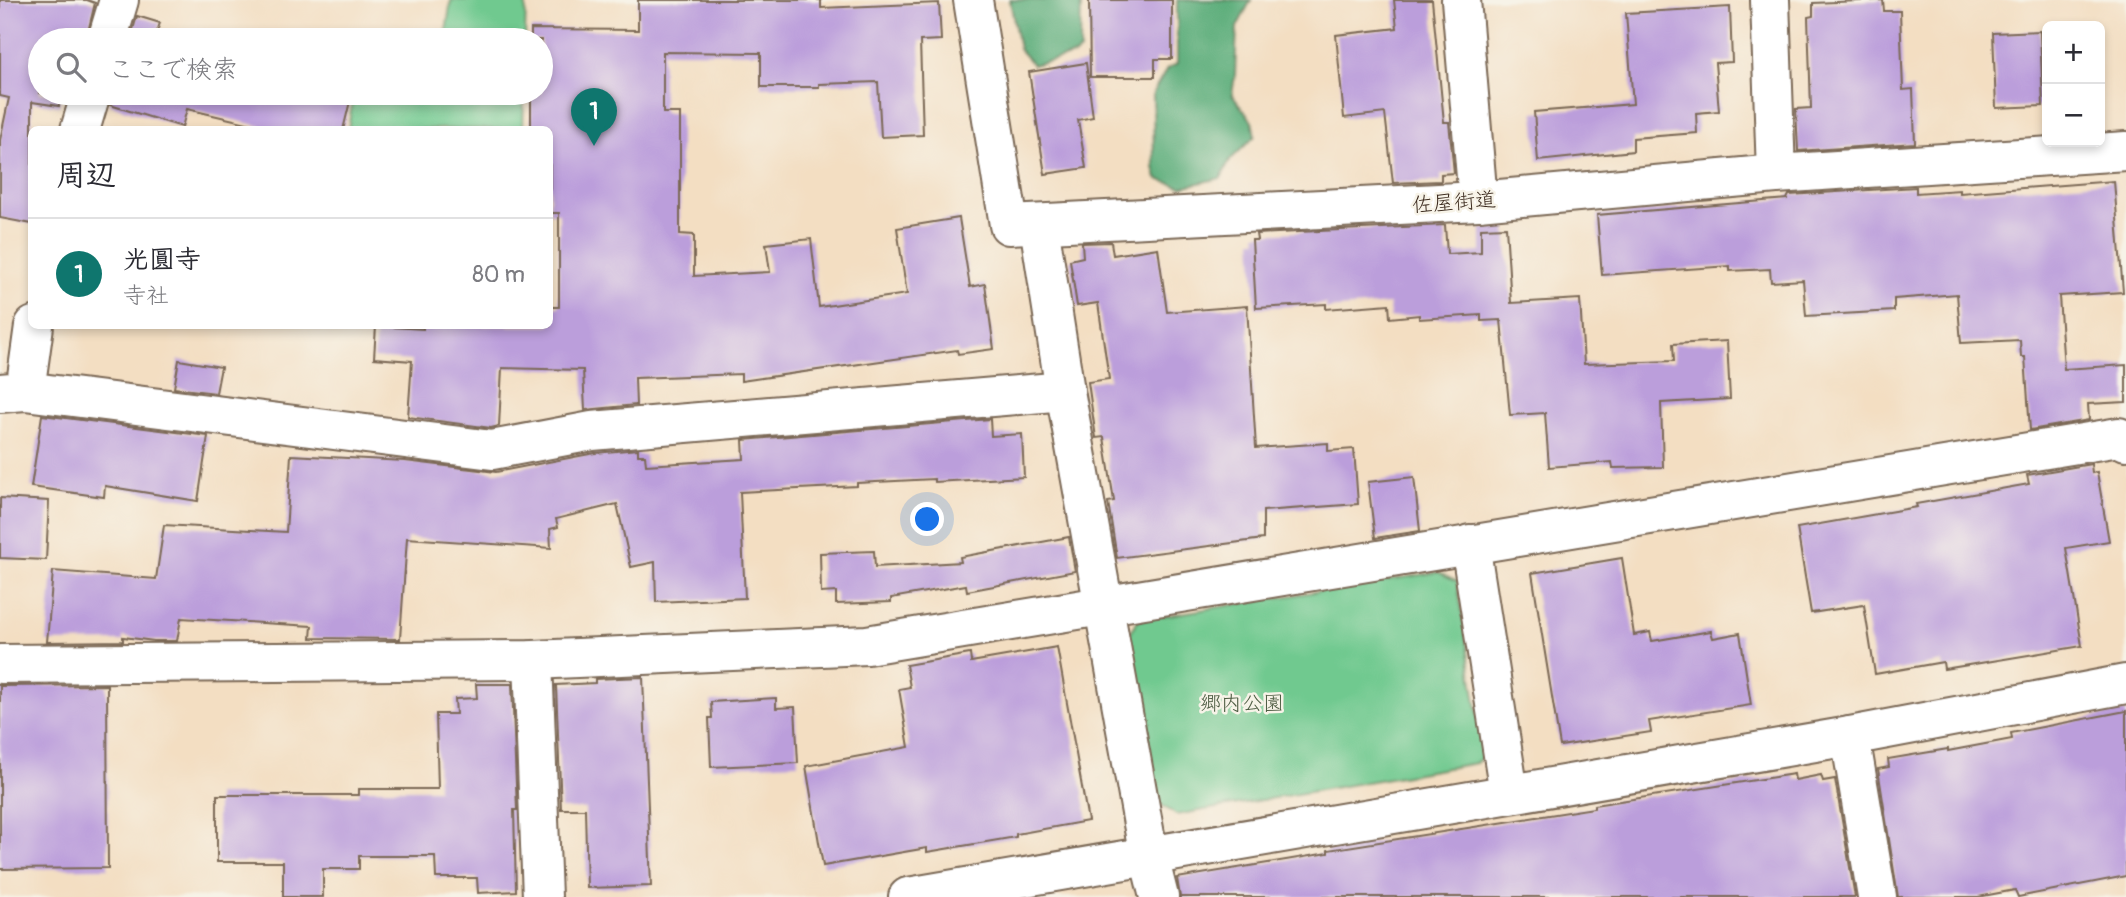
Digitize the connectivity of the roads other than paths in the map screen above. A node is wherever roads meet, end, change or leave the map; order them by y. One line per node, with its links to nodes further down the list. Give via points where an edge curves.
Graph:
1 (119, 0): 5 (street)
2 (973, 0): 11 (street, 佐屋街道, via 1009,225)
3 (1461, 0): 10 (street)
4 (1770, 0): 9 (street)
5 (111, 28)
6 (87, 105): 7 (street)
7 (81, 126)
8 (2126, 151): 9 (street, 佐屋街道)
9 (1776, 174): 10 (street, 佐屋街道)
10 (1478, 201): 11 (street, 佐屋街道)
11 (1040, 225): 13 (street)
12 (33, 329): 14 (street)
13 (1065, 391): 14 (street, via 592,431 492,450); 17 (street)
14 (12, 392)
15 (2126, 441): 16 (street, via 2105,439)
16 (1470, 544): 17 (street); 22 (street)
17 (1104, 605): 18 (street, via 867,645); 23 (street)
18 (533, 660): 19 (street); 24 (street)
19 (0, 664)
20 (2126, 684): 21 (street)
21 (1850, 736): 22 (street); 27 (street)
22 (1509, 793): 23 (street)
23 (1149, 857): 25 (street); 26 (street)
24 (542, 897)
25 (908, 897)
26 (1159, 897)
27 (1877, 897)

